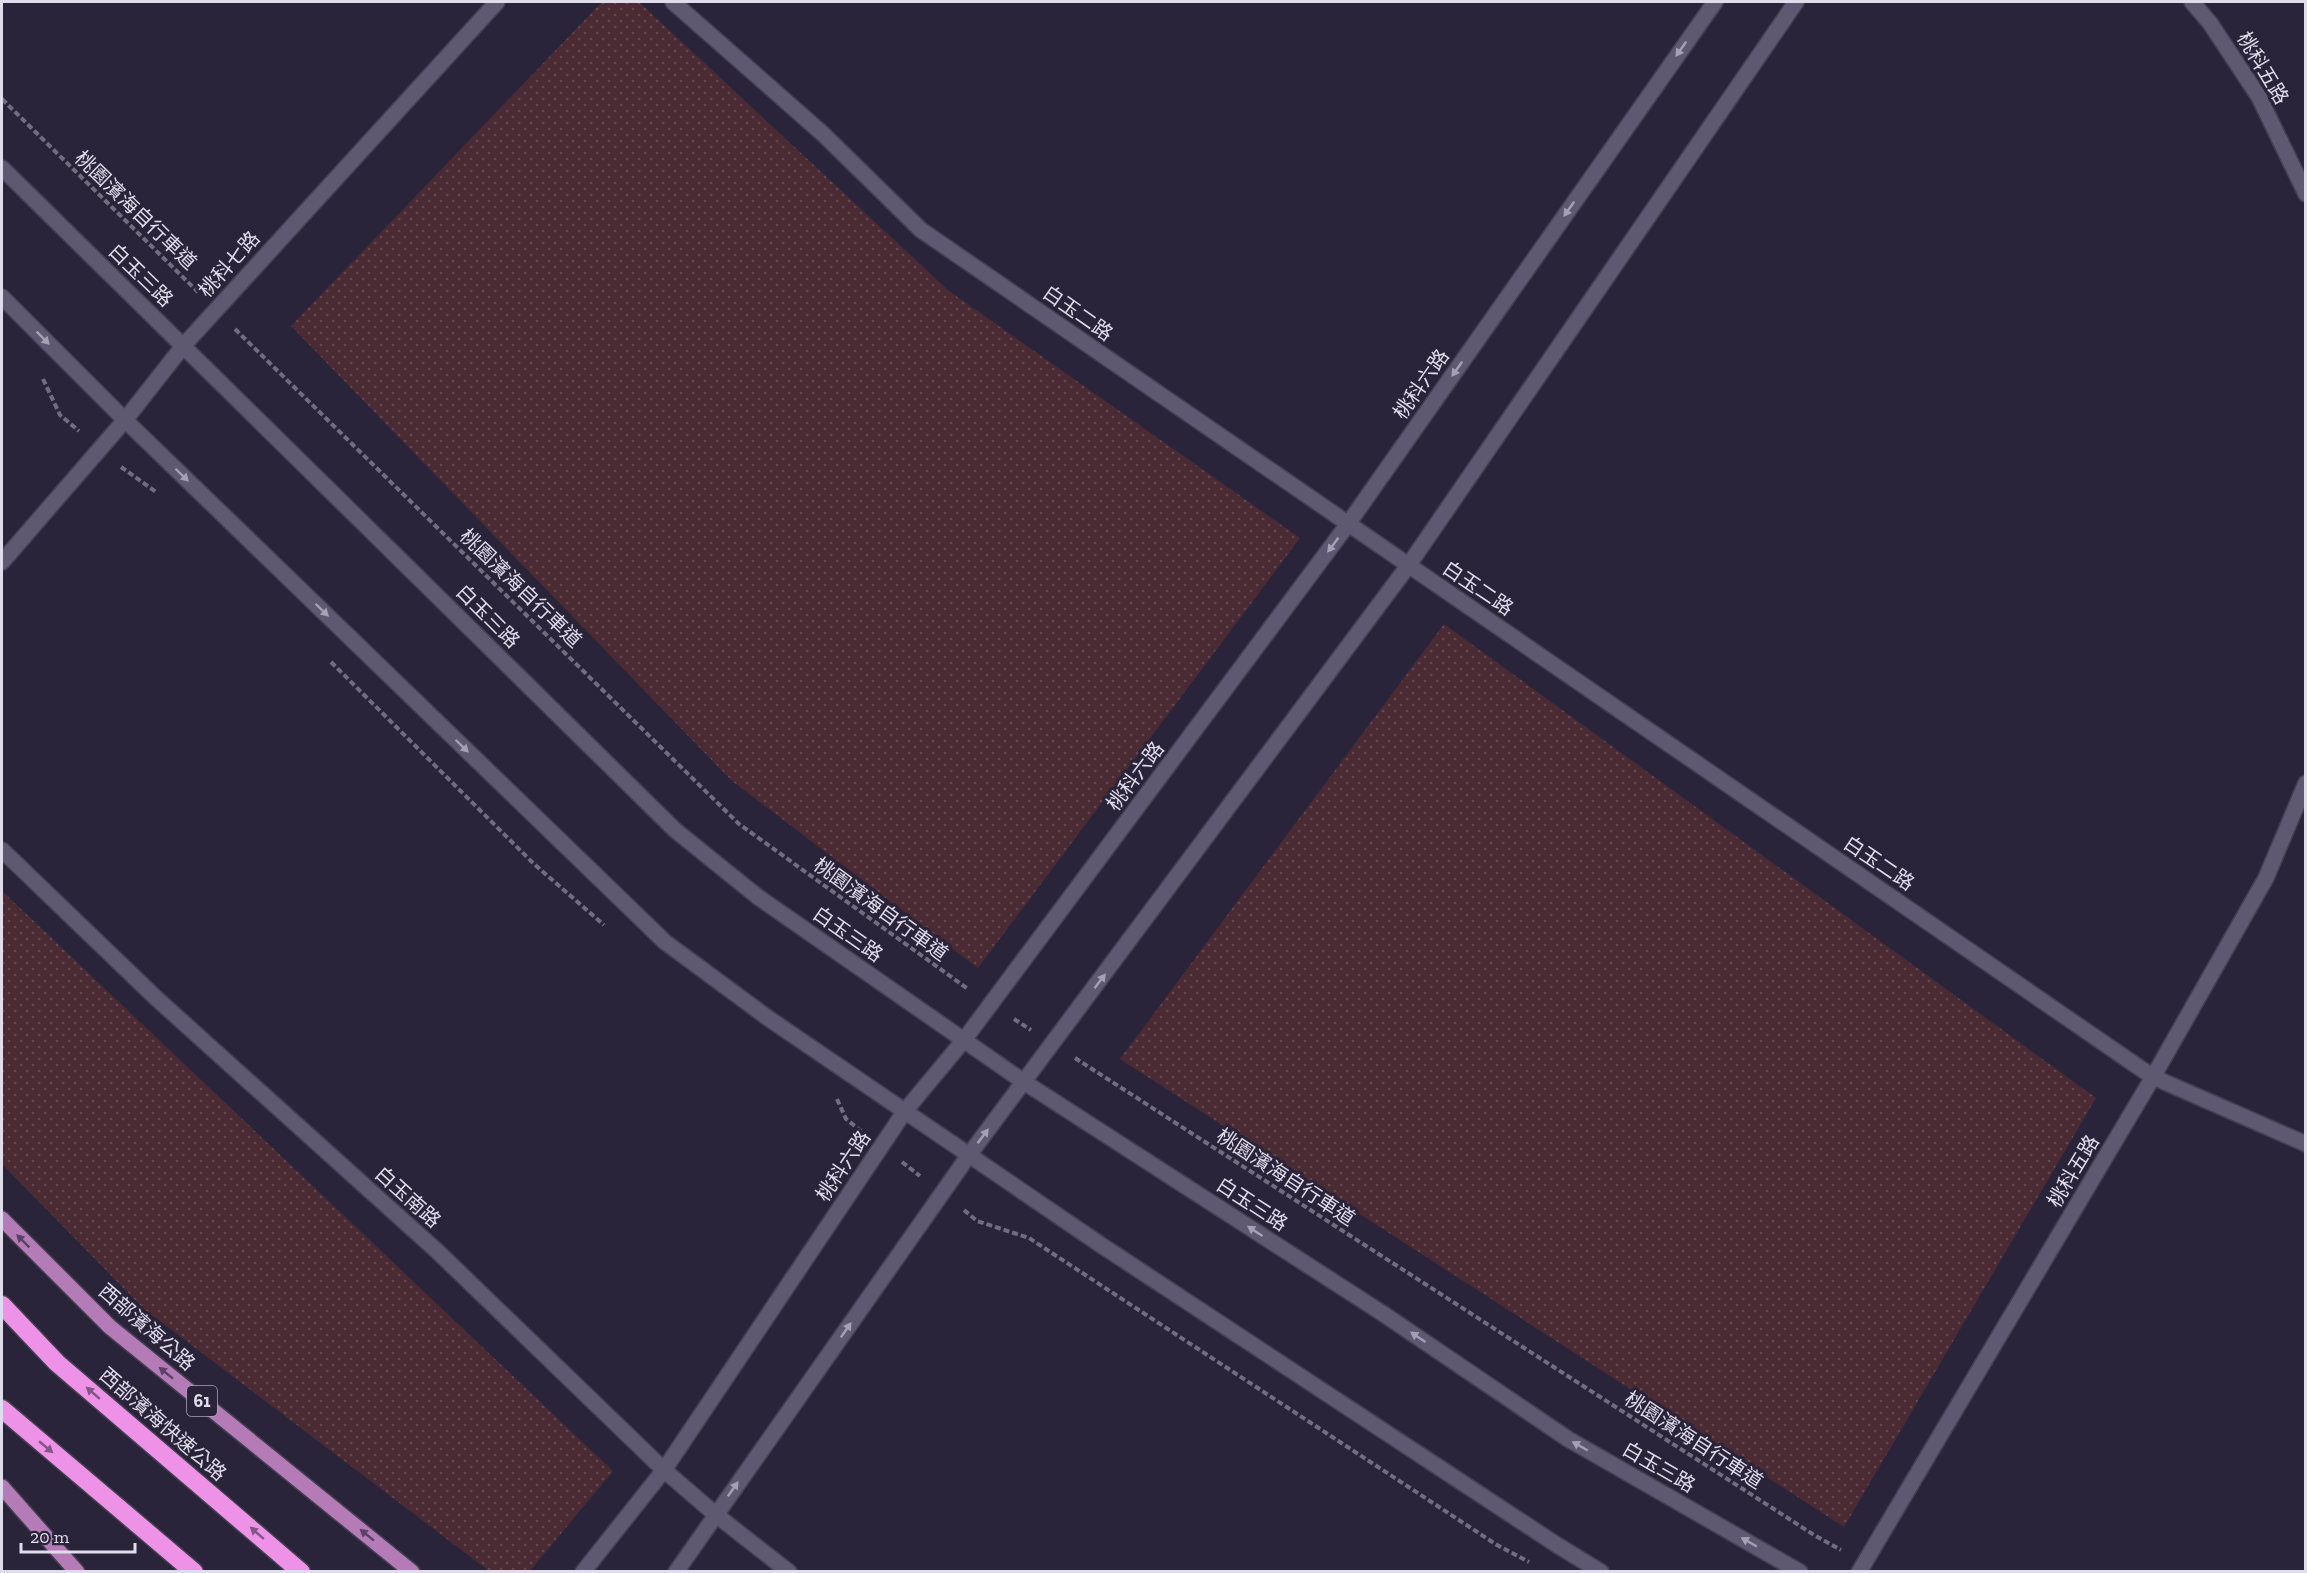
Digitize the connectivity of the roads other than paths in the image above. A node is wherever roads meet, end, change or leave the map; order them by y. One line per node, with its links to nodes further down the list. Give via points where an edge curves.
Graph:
1 (497, 2): 9 (street, 桃科七路)
2 (674, 2): 11 (street, 白玉二路, via 823,134 921,230)
3 (1796, 2): 13 (street)
4 (2192, 2): 7 (street, 桃科五路, via 2259,97)
5 (1710, 3): 11 (street, 桃科六路, one-way to 11)
6 (2, 168): 9 (street, 白玉三路)
7 (2306, 194)
8 (2, 297): 10 (street, one-way to 10)
9 (184, 345): 10 (street, 桃科七路); 16 (street, 白玉三路, via 675,830 758,897)
10 (125, 420): 12 (street, 桃科七路); 19 (street, one-way to 19, via 665,942)
11 (1348, 524): 13 (street, 白玉二路); 16 (street, 桃科六路, one-way to 16)
12 (2, 562)
13 (1408, 566): 17 (street, 白玉二路); 18 (street, one-way to 13)
14 (2306, 783): 17 (street, 桃科五路, via 2266,878)
15 (2, 850): 25 (street, 白玉南路, via 156,998 437,1251)
16 (964, 1041): 18 (street, 白玉三路); 19 (street, 桃科六路)
17 (2153, 1077): 20 (street, 白玉二路); 28 (street, 桃科五路)
18 (1024, 1082): 21 (street, one-way to 18); 37 (street, 白玉三路, one-way to 18, via 1568,1439 1382,1313)
19 (905, 1111): 21 (street); 25 (street, 桃科六路)
20 (2306, 1144)
21 (969, 1155): 27 (street, one-way to 21); 36 (street)
22 (2, 1220): 32 (main road, 西部濱海公路 / 61, one-way to 22, via 110,1328)
23 (2, 1305): 31 (highway, 西部濱海快速公路, one-way to 23, via 57,1363)
24 (2, 1409): 30 (highway, one-way to 30)
25 (664, 1470): 27 (street, 白玉南路); 33 (street, 桃科六路)
26 (2, 1487): 29 (main road)
27 (715, 1514): 34 (street); 35 (street, 白玉南路)
28 (1862, 1567)
29 (78, 1572)
30 (194, 1572)
31 (301, 1572)
32 (412, 1572)
33 (583, 1572)
34 (676, 1572)
35 (789, 1572)
36 (1602, 1572)
37 (1800, 1572)

